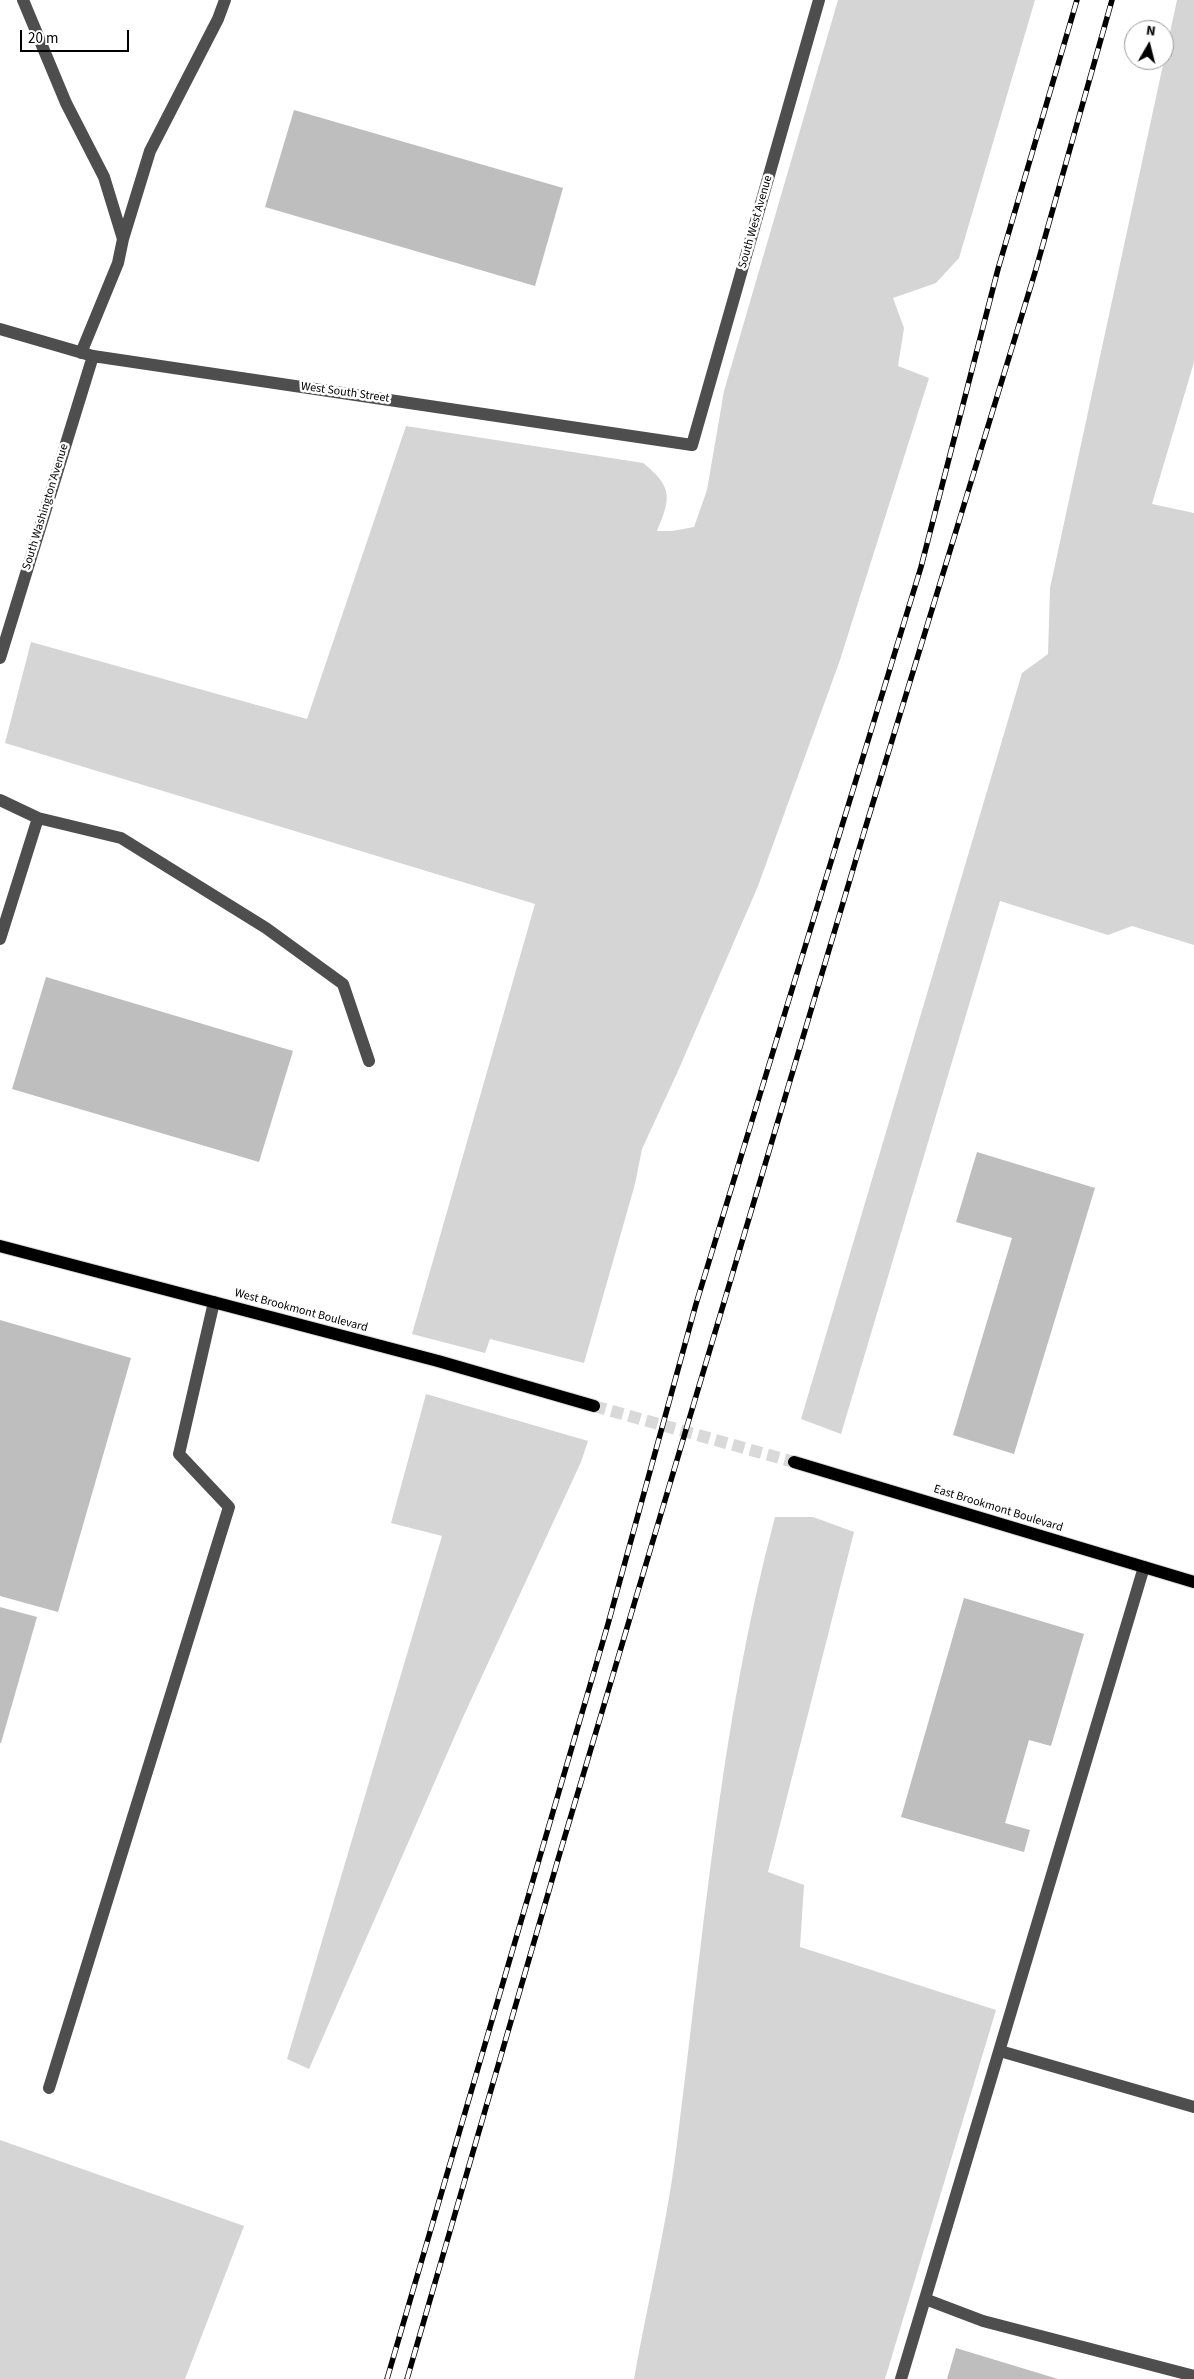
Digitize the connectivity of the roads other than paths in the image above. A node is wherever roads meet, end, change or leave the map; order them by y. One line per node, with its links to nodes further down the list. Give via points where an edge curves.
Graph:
1 (22, 0): 4 (street, via 66,103 104,178)
2 (225, 0): 4 (street, South Washington Avenue, via 150,151)
3 (819, 0): 7 (street, South West Avenue)
4 (122, 239): 6 (street, South Washington Avenue, via 118,263)
5 (0, 329): 6 (street, West South Street)
6 (87, 354): 7 (street, West South Street); 8 (street, South Washington Avenue)
7 (692, 445)
8 (0, 658)
9 (0, 800): 10 (street)
10 (38, 818): 11 (street); 12 (street, via 121,838 282,939 342,984)
11 (0, 939)
12 (370, 1061)
13 (0, 1246): 14 (main road, West Brookmont Boulevard)
14 (214, 1302): 15 (main road, West Brookmont Boulevard); 20 (street, via 179,1454 228,1507)
15 (594, 1406)
16 (794, 1462): 17 (main road, East Brookmont Boulevard)
17 (1144, 1567): 18 (main road, East Brookmont Boulevard); 19 (street)
18 (1194, 1582)
19 (1000, 2051): 21 (street); 22 (street)
20 (49, 2088)
21 (1194, 2107)
22 (925, 2299): 23 (street, via 983,2321); 24 (street)
23 (1194, 2376)
24 (901, 2379)

